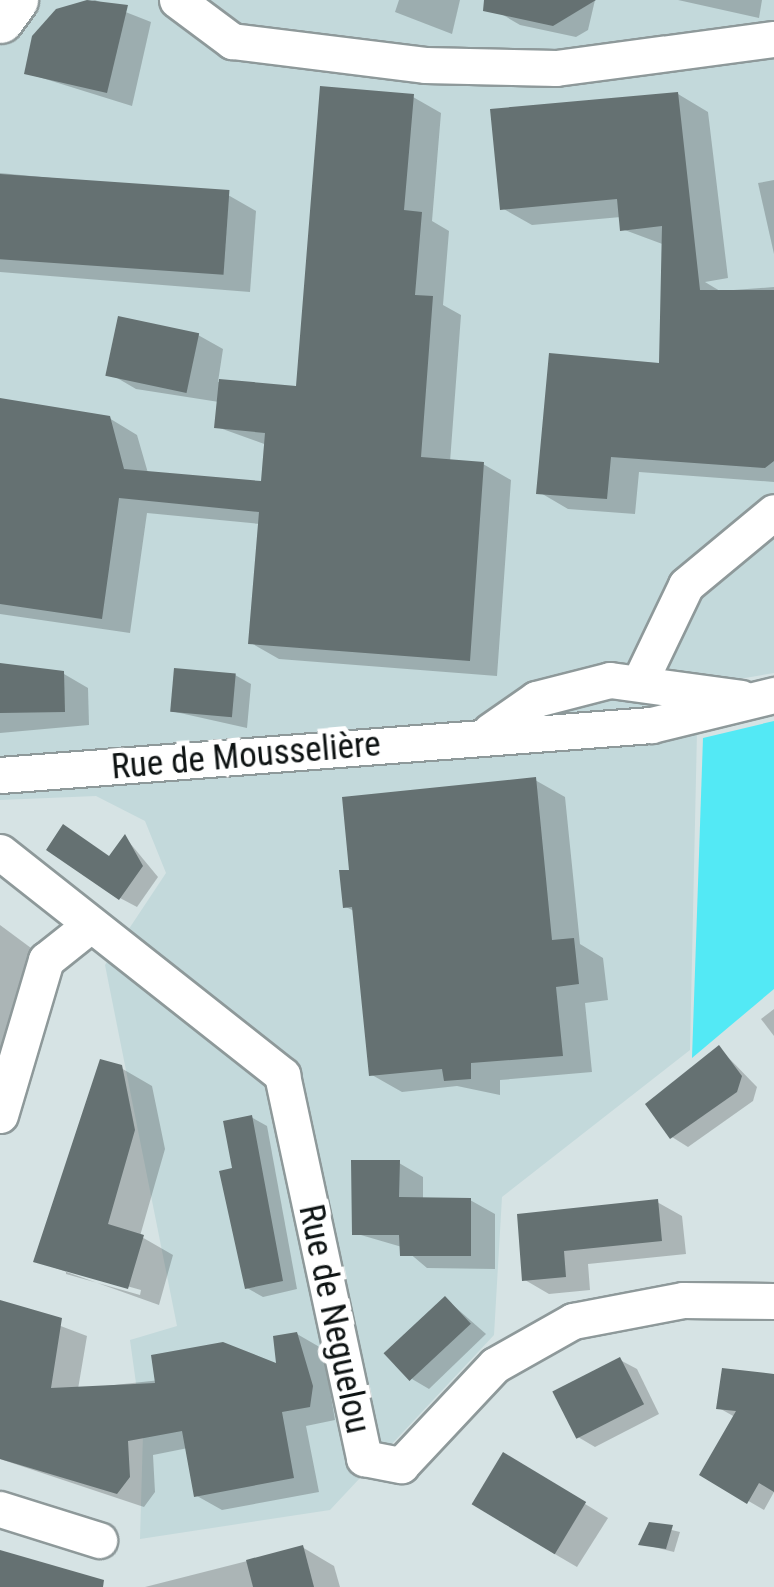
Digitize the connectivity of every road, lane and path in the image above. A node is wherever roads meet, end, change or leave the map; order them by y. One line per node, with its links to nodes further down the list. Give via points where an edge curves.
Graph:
1 (14, 0): 3 (main road)
2 (177, 0): 4 (street, via 232,41 425,64 556,68)
3 (0, 20)
4 (774, 38)
5 (774, 512): 6 (street, via 686,585)
6 (641, 679): 7 (street, Rue de Mousselière); 8 (street, Rue de Mousselière, via 536,699)
7 (760, 697): 8 (street, Rue de Mousselière, via 651,725)
8 (490, 731): 9 (street, Rue de Mousselière)
9 (0, 774)
10 (0, 852): 11 (street, Rue de Neguelou)
11 (90, 925): 12 (street, via 46,960); 13 (street, Rue de Neguelou, via 282,1075 364,1458 401,1465 495,1365 572,1321 684,1300)
12 (0, 1115)
13 (774, 1302)
14 (0, 1509): 15 (street)
15 (99, 1540)

